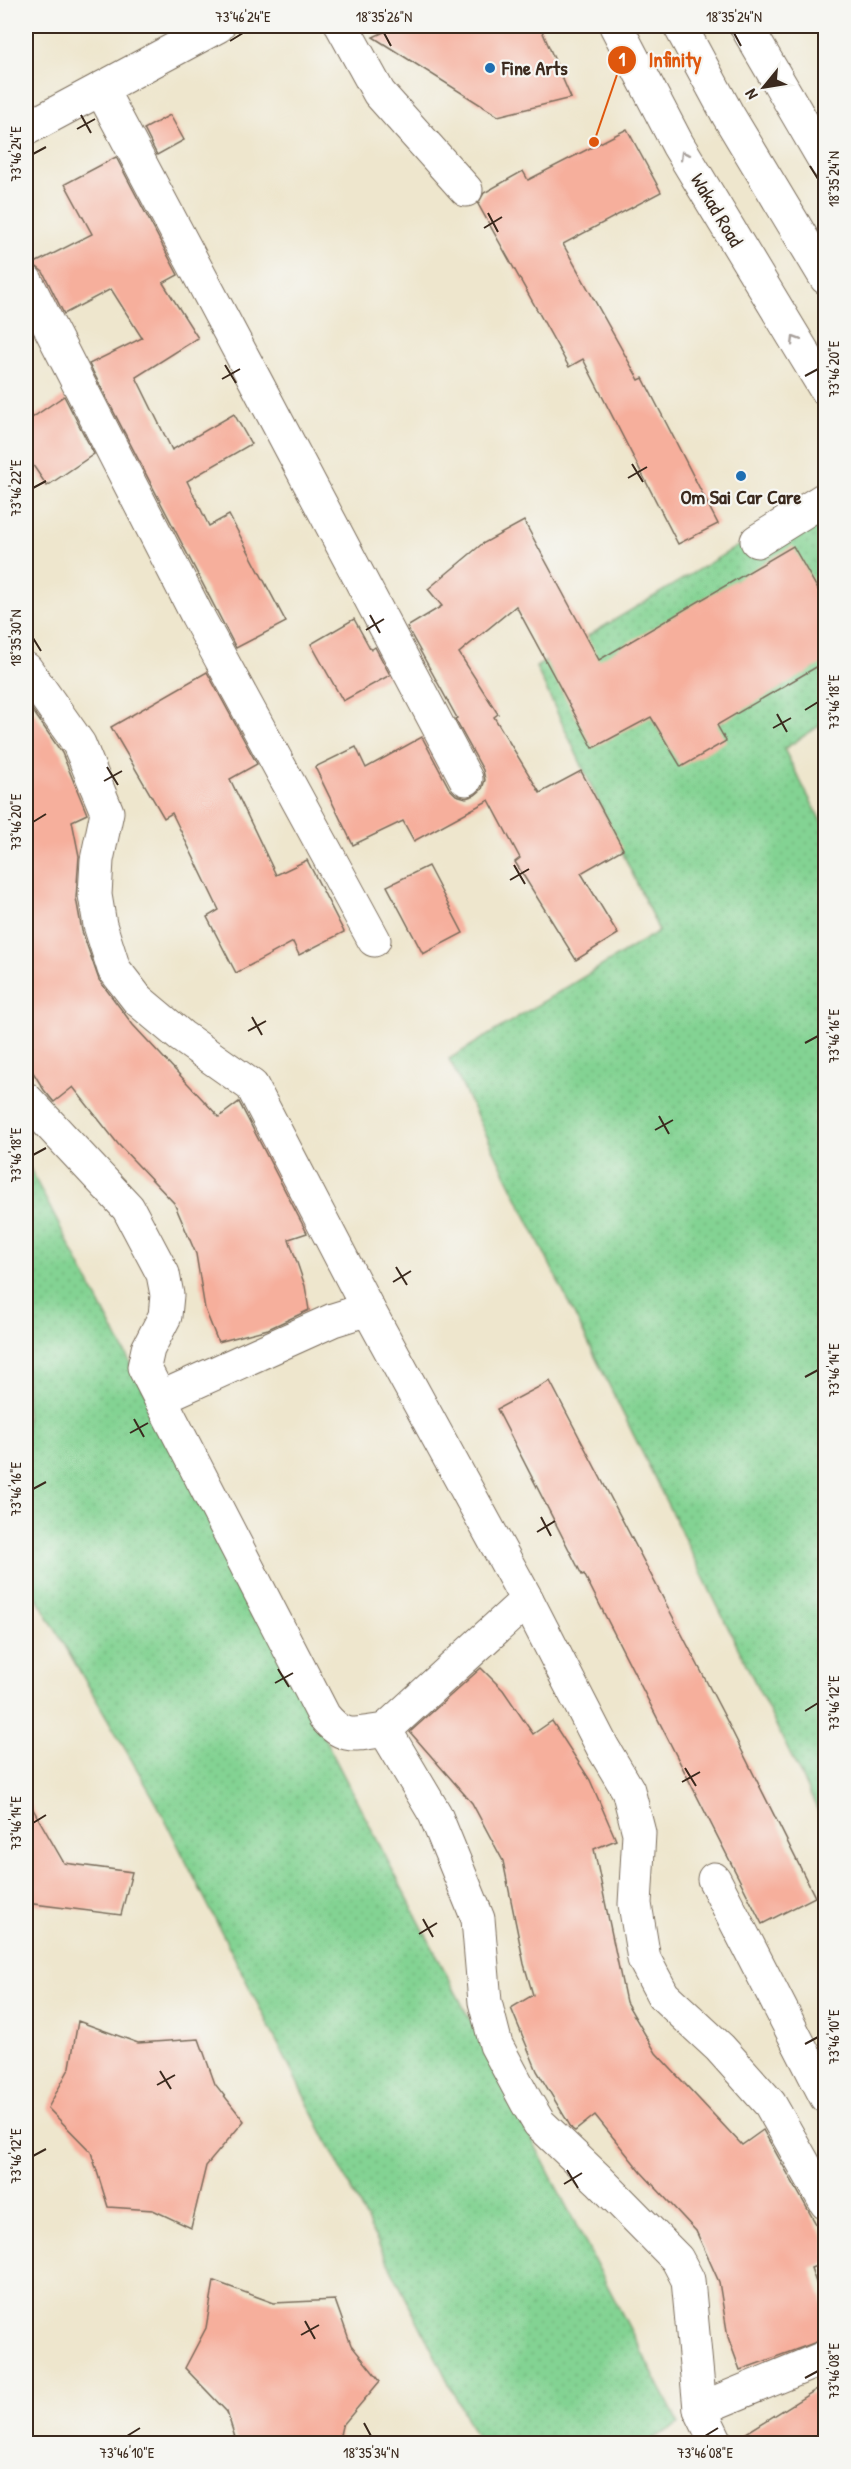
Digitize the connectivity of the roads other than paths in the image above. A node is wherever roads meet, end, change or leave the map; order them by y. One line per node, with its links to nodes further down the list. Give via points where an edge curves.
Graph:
1 (218, 26): 6 (street)
2 (342, 26): 9 (street, via 380,93)
3 (616, 26): 12 (street, Wakad Road, one-way to 3, via 678,145)
4 (680, 26): 10 (street)
5 (746, 26): 8 (street)
6 (100, 89): 7 (street); 16 (street)
7 (26, 129)
8 (825, 163)
9 (466, 190)
10 (825, 278)
11 (26, 280): 17 (street, via 197,615)
12 (825, 390)
13 (825, 498): 14 (street)
14 (757, 541)
15 (26, 669): 19 (street, via 79,744 107,812 97,860 95,895 114,969 138,1000 252,1086)
16 (466, 779)
17 (374, 940)
18 (26, 1099): 20 (street, via 128,1208 163,1274 165,1316 148,1349 144,1367)
19 (368, 1309): 20 (street, via 333,1320); 21 (street)
20 (160, 1398): 22 (street, via 324,1716 335,1730 350,1735)
21 (527, 1600): 22 (street); 25 (street, via 628,1790 639,1833 635,1904 644,1959 663,1995 720,2048 770,2104)
22 (385, 1730): 27 (street, via 435,1814 478,1919 485,2002 496,2045 526,2101 539,2123 677,2259 688,2280)
23 (714, 1879): 24 (street)
24 (825, 2097)
25 (825, 2204)
26 (825, 2356): 27 (street)
27 (700, 2409): 28 (street)
28 (717, 2444)

